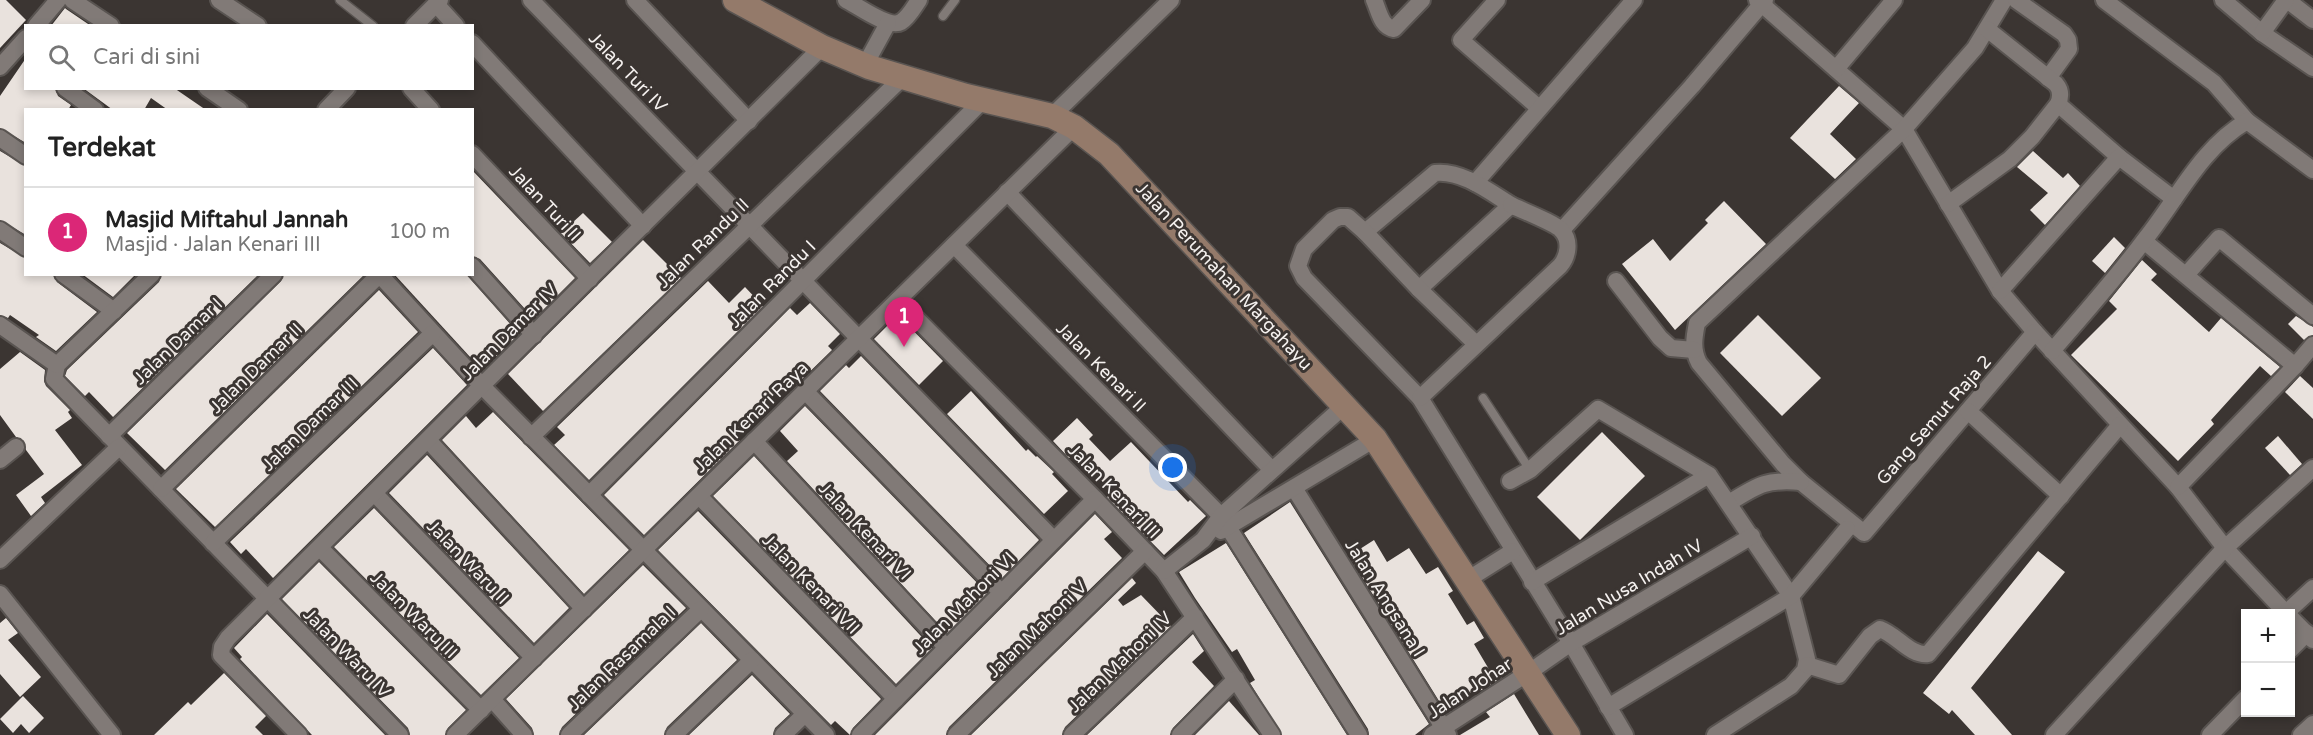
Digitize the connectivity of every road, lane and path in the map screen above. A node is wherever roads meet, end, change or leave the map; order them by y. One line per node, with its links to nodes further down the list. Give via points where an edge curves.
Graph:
1 (58, 0): 27 (street)
2 (72, 0): 28 (street)
3 (219, 0): 29 (street)
4 (340, 0): 30 (lane)
5 (531, 0): 65 (street, Jalan Turi IV)
6 (635, 0): 56 (street)
7 (735, 0): 36 (street, Jalan Perumahan Margahayu)
8 (846, 0): 26 (street)
9 (919, 0): 26 (street, via 904,20)
10 (955, 0): 24 (lane)
11 (1171, 0): 55 (street)
12 (1374, 0): 13 (street, via 1384,24 1394,29)
13 (1422, 0)
14 (1497, 0): 54 (street, via 1461,40)
15 (1634, 0): 54 (street)
16 (1894, 0): 41 (street)
17 (2004, 0): 33 (street)
18 (2016, 0): 43 (street, via 2068,40 2069,49)
19 (2223, 0): 34 (street)
20 (2286, 0): 25 (street); 34 (street)
21 (1761, 1): 41 (street); 74 (street, via 1692,86)
22 (438, 2): 31 (street); 32 (street)
23 (2112, 2): 57 (street, via 2214,82)
24 (943, 16)
25 (2313, 20)
26 (888, 23): 39 (street)
27 (38, 24)
28 (108, 24)
29 (255, 24)
30 (371, 24)
31 (416, 24)
32 (454, 24)
33 (1988, 29): 43 (street); 59 (street)
34 (2262, 33): 38 (street)
35 (474, 45): 71 (street)
36 (822, 47): 39 (street, Jalan Perumahan Margahayu); 56 (street, Jalan Damar IV)
37 (19, 57): 40 (street)
38 (2309, 60)
39 (865, 65): 42 (street, Jalan Perumahan Margahayu)
40 (0, 67)
41 (1836, 69): 59 (street)
42 (903, 77): 48 (street, Jalan Perumahan Margahayu); 72 (street, Jalan Randu II)
43 (2048, 78): 49 (street, via 2060,90)
44 (68, 90): 50 (street)
45 (210, 90): 51 (street)
46 (346, 90): 52 (street)
47 (413, 90): 53 (street)
48 (983, 100): 55 (street, Jalan Perumahan Margahayu); 87 (street, Jalan Randu I)
49 (2058, 104): 63 (street); 69 (street, via 2010,159)
50 (92, 108)
51 (236, 108)
52 (330, 108)
53 (429, 108)
54 (1539, 108): 66 (street)
55 (1052, 116): 58 (street, Jalan Perumahan Margahayu)
56 (749, 121): 65 (street, Jalan Damar IV)
57 (2247, 121): 64 (street); 68 (street, via 2225,136 2186,179)
58 (1074, 127): 67 (street, Jalan Kenari Raya); 109 (street, Jalan Perumahan Margahayu, via 1110,154)
59 (1904, 129): 69 (street); 101 (street, via 1697,323)
60 (0, 138): 61 (street)
61 (24, 155)
62 (474, 156): 86 (street, Jalan Turi II)
63 (2119, 157): 68 (street); 90 (street)
64 (2313, 170)
65 (698, 172): 71 (street, Jalan Damar IV); 72 (street, Jalan Turi IV)
66 (1474, 183): 70 (street); 75 (street, via 1436,172)
67 (1007, 192): 77 (street, Jalan Kenari Raya); 120 (street)
68 (2174, 199): 76 (street)
69 (1948, 204): 90 (street)
70 (1512, 205): 74 (street); 89 (street)
71 (643, 226): 86 (street, Jalan Damar IV)
72 (749, 226): 87 (street, Jalan Turi IV); 112 (street, Jalan Randu II)
73 (0, 230): 78 (street)
74 (1562, 230): 99 (street, via 1568,247 1564,261)
75 (1365, 232): 89 (street); 107 (street, via 1348,217 1333,220 1304,249 1298,261 1299,272)
76 (2144, 241): 80 (street); 102 (street)
77 (954, 245): 91 (street, Jalan Kenari Raya); 134 (street, Jalan Kenari II)
78 (24, 247)
79 (474, 268): 97 (street)
80 (2186, 275): 93 (street, via 2218,238); 104 (street)
81 (66, 276): 92 (street)
82 (150, 276): 92 (street)
83 (272, 276): 115 (street, Jalan Damar I)
84 (378, 276): 127 (street, Jalan Damar II)
85 (380, 276): 96 (street)
86 (590, 279): 97 (street, Jalan Damar IV)
87 (803, 281): 98 (street, Jalan Turi IV); 129 (street, Jalan Randu I)
88 (1616, 281): 101 (street, via 1671,348)
89 (1419, 289): 99 (street)
90 (2000, 291): 95 (street)
91 (898, 300): 98 (street, Jalan Kenari Raya); 132 (street, Jalan Kenari III)
92 (114, 311): 103 (street)
93 (2313, 316)
94 (0, 325): 103 (street)
95 (2035, 332): 102 (street); 110 (street, Gang Semut Raja 2)
96 (433, 333): 105 (street); 138 (street, Jalan Damar III)
97 (534, 335): 105 (street, Jalan Damar IV)
98 (859, 339): 106 (street, Jalan Kenari Raya); 137 (street, Jalan Turi IV)
99 (1476, 344): 107 (street)
100 (2313, 345): 104 (street)
101 (1694, 350): 124 (street, via 1699,363)
102 (2052, 351): 111 (street)
103 (57, 365): 115 (street, Jalan Waru IV, via 55,381)
104 (2295, 366): 125 (street)
105 (482, 386): 112 (street); 114 (street, Jalan Damar IV)
106 (805, 391): 116 (street, Jalan Kenari Raya); 149 (street)
107 (1420, 398): 143 (street)
108 (1483, 398): 121 (lane)
109 (1344, 406): 113 (street, Jalan Perumahan Margahayu); 120 (street)
110 (1968, 411): 124 (street, Gang Semut Raja 2, via 1864,533); 131 (street)
111 (2120, 425): 125 (street); 131 (street)
112 (531, 436): 129 (street)
113 (1375, 439): 126 (street); 146 (street, Jalan Perumahan Margahayu)
114 (428, 440): 128 (street, Jalan Damar IV); 153 (street)
115 (114, 441): 127 (street, Jalan Waru IV); 144 (street, Jalan Damar I)
116 (754, 441): 130 (street, Jalan Kenari Raya); 162 (street, Jalan Kenari VI)
117 (16, 447): 118 (street)
118 (0, 460)
119 (2313, 468): 140 (street)
120 (1272, 470): 134 (street)
121 (1530, 470): 122 (street, via 1598,409); 123 (street)
122 (1709, 475): 133 (street); 147 (street)
123 (1510, 482)
124 (1801, 482): 133 (street, via 1765,483)
125 (2178, 487): 140 (street)
126 (1294, 488): 134 (street); 174 (street, Jalan Angsana I)
127 (161, 489): 138 (street, Jalan Waru IV)
128 (374, 493): 139 (street, Jalan Damar IV); 163 (street, Jalan Waru II)
129 (589, 495): 141 (street)
130 (699, 495): 141 (street, Jalan Kenari Raya); 168 (street, Jalan Kenari VII)
131 (2061, 496): 165 (street, via 1928,654 1915,651 1880,629 1839,675)
132 (1095, 499): 137 (street, Jalan Mahoni VI); 142 (street, Jalan Kenari III)
133 (1729, 503): 136 (street)
134 (1225, 522): 145 (street); 189 (street, Jalan Kenari II)
135 (1847, 529): 151 (street)
136 (1752, 536): 151 (street); 161 (street, Jalan Nusa Indah IV)
137 (1054, 540): 149 (street, Jalan Mahoni VI)
138 (213, 543): 152 (street, Jalan Waru IV)
139 (320, 548): 152 (street, Jalan Damar IV); 170 (street, Jalan Waru III)
140 (2225, 548): 155 (street); 193 (street)
141 (644, 550): 153 (street, Jalan Kenari Raya); 154 (street)
142 (1145, 551): 145 (street, Jalan Kenari III); 185 (street, Jalan Mahoni V)
143 (1509, 554): 146 (street); 147 (street)
144 (0, 560)
145 (1164, 571): 157 (street, Jalan Kenari III)
146 (1478, 574): 166 (street, Jalan Perumahan Margahayu)
147 (1532, 582): 161 (street)
148 (2313, 588): 156 (street)
149 (1002, 593): 162 (street, Jalan Mahoni VI)
150 (0, 594): 175 (street)
151 (1791, 596): 165 (street); 171 (street)
152 (267, 599): 176 (street, Jalan Damar IV, via 228,638 221,655); 177 (street, Jalan Waru IV)
153 (584, 609): 163 (street, Jalan Kenari Raya)
154 (701, 609): 164 (street); 180 (street, Jalan Rasamala I)
155 (2283, 609)
156 (2293, 609)
157 (1195, 617): 167 (street, Jalan Kenari III); 186 (street, Jalan Mahoni IV)
158 (2295, 621): 159 (street)
159 (2310, 636): 160 (street)
160 (2295, 646)
161 (1565, 647): 166 (street, Jalan Nusa Indah IV); 171 (street)
162 (947, 648): 168 (street, Jalan Mahoni VI)
163 (534, 658): 170 (street, Jalan Kenari Raya)
164 (752, 660): 172 (street); 181 (street)
165 (1807, 665): 192 (street, via 1791,686)
166 (1533, 669): 174 (street, Jalan Johar); 190 (street, Jalan Perumahan Margahayu)
167 (1236, 679): 187 (street); 188 (street, Jalan Kenari III)
168 (896, 699): 184 (street, Jalan Mahoni VI)
169 (2241, 703): 194 (street)
170 (486, 704): 178 (street, Jalan Kenari Raya); 179 (street, Jalan Waru III)
171 (1608, 707): 191 (street)
172 (805, 714): 182 (street); 183 (street)
173 (2313, 724): 195 (street)
174 (1441, 733)
175 (112, 735)
176 (299, 735)
177 (400, 735)
178 (455, 735)
179 (524, 735)
180 (569, 735)
181 (674, 735)
182 (783, 735)
183 (826, 735)
184 (860, 735)
185 (956, 735)
186 (1072, 735)
187 (1180, 735)
188 (1272, 735)
189 (1359, 735)
190 (1568, 735)
191 (1625, 735)
192 (1715, 735)
193 (2054, 735)
194 (2210, 735)
195 (2301, 735)

